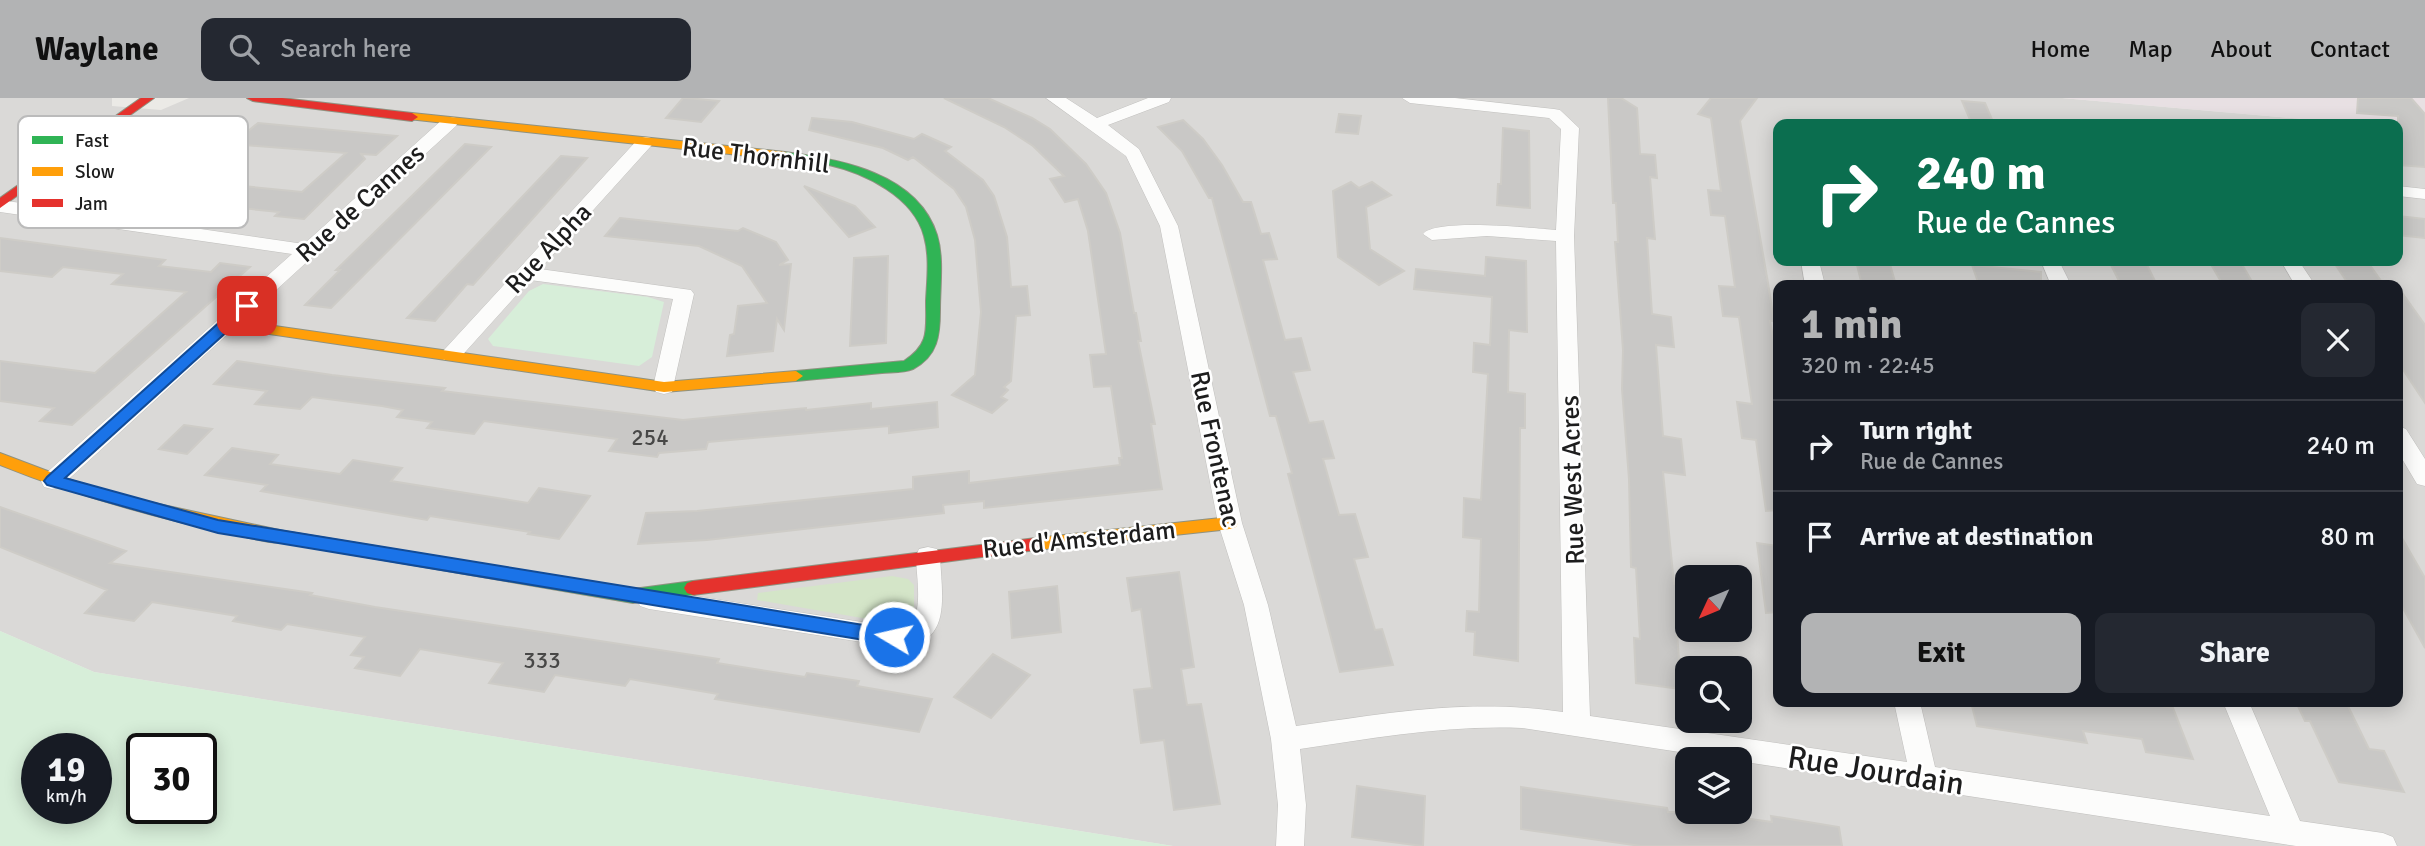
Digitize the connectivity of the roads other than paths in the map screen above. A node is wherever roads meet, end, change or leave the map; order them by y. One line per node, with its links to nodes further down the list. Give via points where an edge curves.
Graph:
1 (149, 98): 6 (street)
2 (253, 98): 7 (street, Rue Thornhill)
3 (1054, 98): 8 (street, Rue Frontenac)
4 (1163, 98): 8 (street)
5 (1410, 98): 17 (street, Rue West Acres, via 1554,114 1570,128)
6 (124, 116)
7 (450, 122): 9 (street, Rue Thornhill); 18 (street, Rue de Cannes)
8 (1096, 124): 27 (street, Rue Frontenac, via 1133,153 1170,226)
9 (645, 142): 19 (street, Rue Alpha); 22 (street, Rue Thornhill, via 829,161 873,176 908,199 929,230 932,345 907,366)
10 (18, 192): 13 (street)
11 (2403, 192): 12 (street)
12 (2425, 194)
13 (0, 205): 14 (street)
14 (18, 208)
15 (157, 228): 18 (street)
16 (1432, 234): 17 (street, via 1487,230)
17 (1565, 236): 32 (street, Rue West Acres)
18 (308, 250): 20 (street, Rue de Cannes)
19 (525, 273): 21 (street, Rue Alpha); 22 (street, via 684,294)
20 (226, 324): 21 (street, Rue Thornhill); 26 (street, Rue de Cannes)
21 (451, 355): 22 (street, Rue Thornhill)
22 (664, 387)
23 (2403, 442): 25 (street)
24 (0, 460): 26 (street, Rue d'Amsterdam)
25 (2425, 478)
26 (52, 481): 29 (street, Rue d'Amsterdam, via 218,526)
27 (1230, 523): 28 (street, Rue d'Amsterdam); 33 (street, Rue Frontenac, via 1256,605)
28 (928, 556): 29 (street, Rue d'Amsterdam); 29 (street, Rue d'Amsterdam, via 929,614 927,624 915,635 894,637)
29 (633, 596)
30 (1908, 707): 34 (street)
31 (2238, 707): 35 (street)
32 (1577, 724): 33 (street, Rue Jourdain, via 1468,716); 34 (street, Rue Jourdain)
33 (1284, 739): 36 (street, Rue Frontenac, via 1292,805)
34 (1924, 777): 35 (street, Rue Jourdain)
35 (2291, 832): 37 (street, Rue Jourdain)
36 (1290, 846)
37 (2383, 846)

